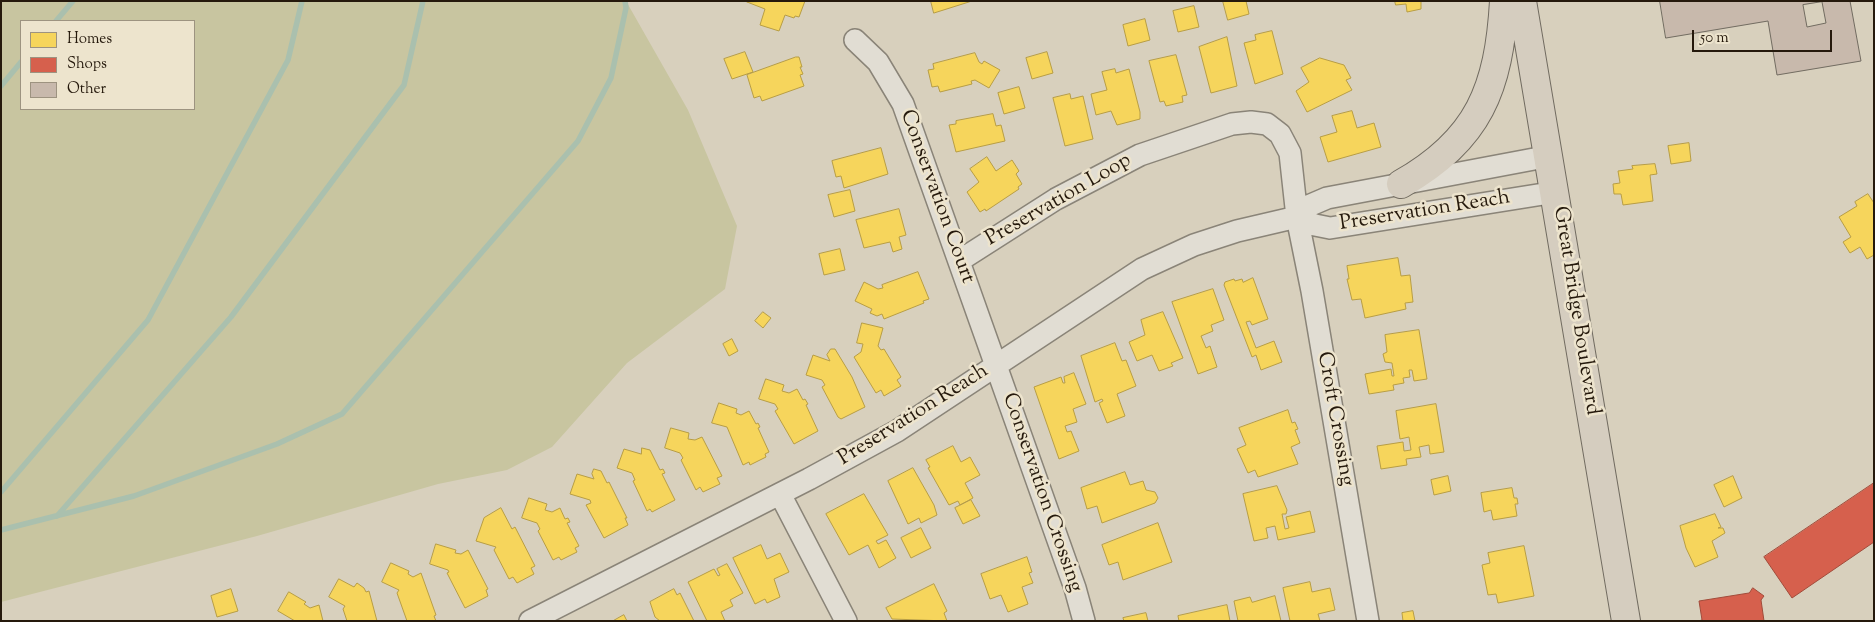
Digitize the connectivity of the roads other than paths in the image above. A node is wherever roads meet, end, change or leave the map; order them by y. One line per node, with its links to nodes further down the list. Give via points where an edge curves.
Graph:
1 (1504, 1): 5 (main road, via 1497,56 1488,92 1474,120 1430,168)
2 (1522, 1): 4 (main road, Great Bridge Boulevard)
3 (855, 40): 8 (street, Conservation Court, via 878,62 903,104)
4 (1550, 156): 5 (street, Preservation Reach); 6 (main road, Great Bridge Boulevard)
5 (1401, 184): 7 (street, Preservation Reach, via 1327,198 1306,207)
6 (1556, 192): 7 (street, Preservation Reach, via 1330,228); 15 (main road, Great Bridge Boulevard)
7 (1297, 217): 8 (street, Preservation Loop, via 1290,153 1280,134 1266,124 1232,124 1140,155 1056,199); 9 (street, Preservation Reach, via 1236,230 1142,269); 14 (street, Croft Crossing)
8 (959, 261): 9 (street, Conservation Court)
9 (996, 366): 10 (street, Preservation Reach, via 898,431); 13 (street, Conservation Crossing)
10 (780, 494): 11 (street, Preservation Reach); 12 (street)
11 (530, 621)
12 (846, 621)
13 (1084, 621)
14 (1368, 621)
15 (1626, 621)

